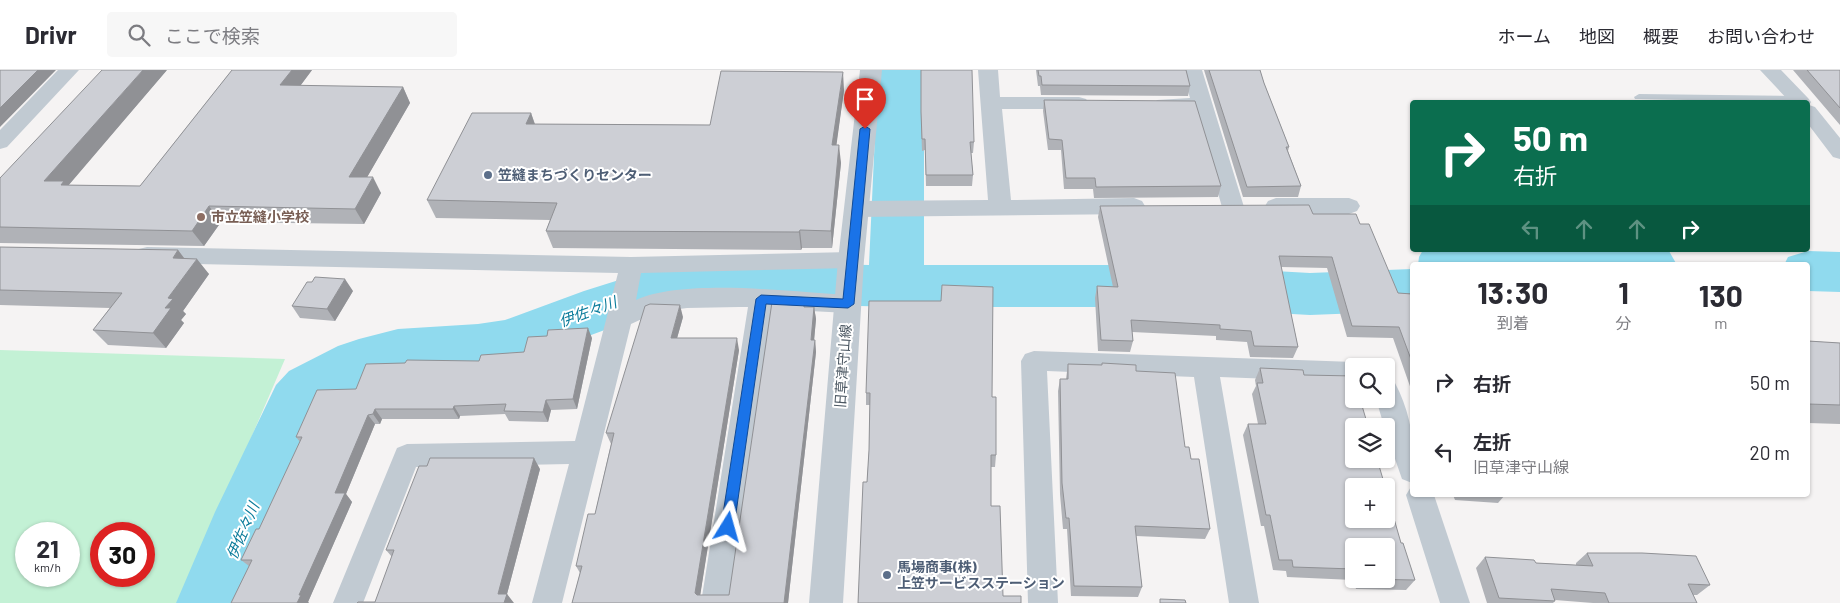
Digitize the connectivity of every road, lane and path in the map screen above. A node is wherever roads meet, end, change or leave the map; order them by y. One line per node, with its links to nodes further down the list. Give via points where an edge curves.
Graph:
1 (69, 70): 14 (street)
2 (871, 70): 19 (street, 旧草津守山線)
3 (988, 70): 9 (street)
4 (1192, 70): 12 (street)
5 (1770, 70): 8 (street)
6 (1639, 97): 7 (lane)
7 (1709, 100)
8 (1798, 100)
9 (991, 103): 10 (street); 16 (street)
10 (1097, 103)
11 (1144, 104): 12 (street)
12 (1202, 104): 18 (street, via 1223,206)
13 (1810, 114): 15 (street)
14 (0, 142)
15 (1838, 147)
16 (1000, 206): 17 (street); 19 (street)
17 (1155, 206)
18 (1349, 206)
19 (857, 209): 21 (street, 旧草津守山線)
20 (128, 255): 22 (street)
21 (850, 282): 22 (street); 23 (street); 33 (street, 旧草津守山線)
22 (625, 293): 23 (street, via 653,303 687,299); 27 (street)
23 (761, 299): 32 (street)
24 (1205, 367): 25 (street); 34 (street, via 1034,361); 35 (street)
25 (1345, 372)
26 (1392, 408): 28 (street)
27 (584, 452): 30 (street, via 406,456); 31 (street)
28 (1410, 465)
29 (1421, 497): 36 (street)
30 (348, 603)
31 (547, 603)
32 (716, 603)
33 (826, 603)
34 (1043, 603)
35 (1244, 603)
36 (1455, 603)

